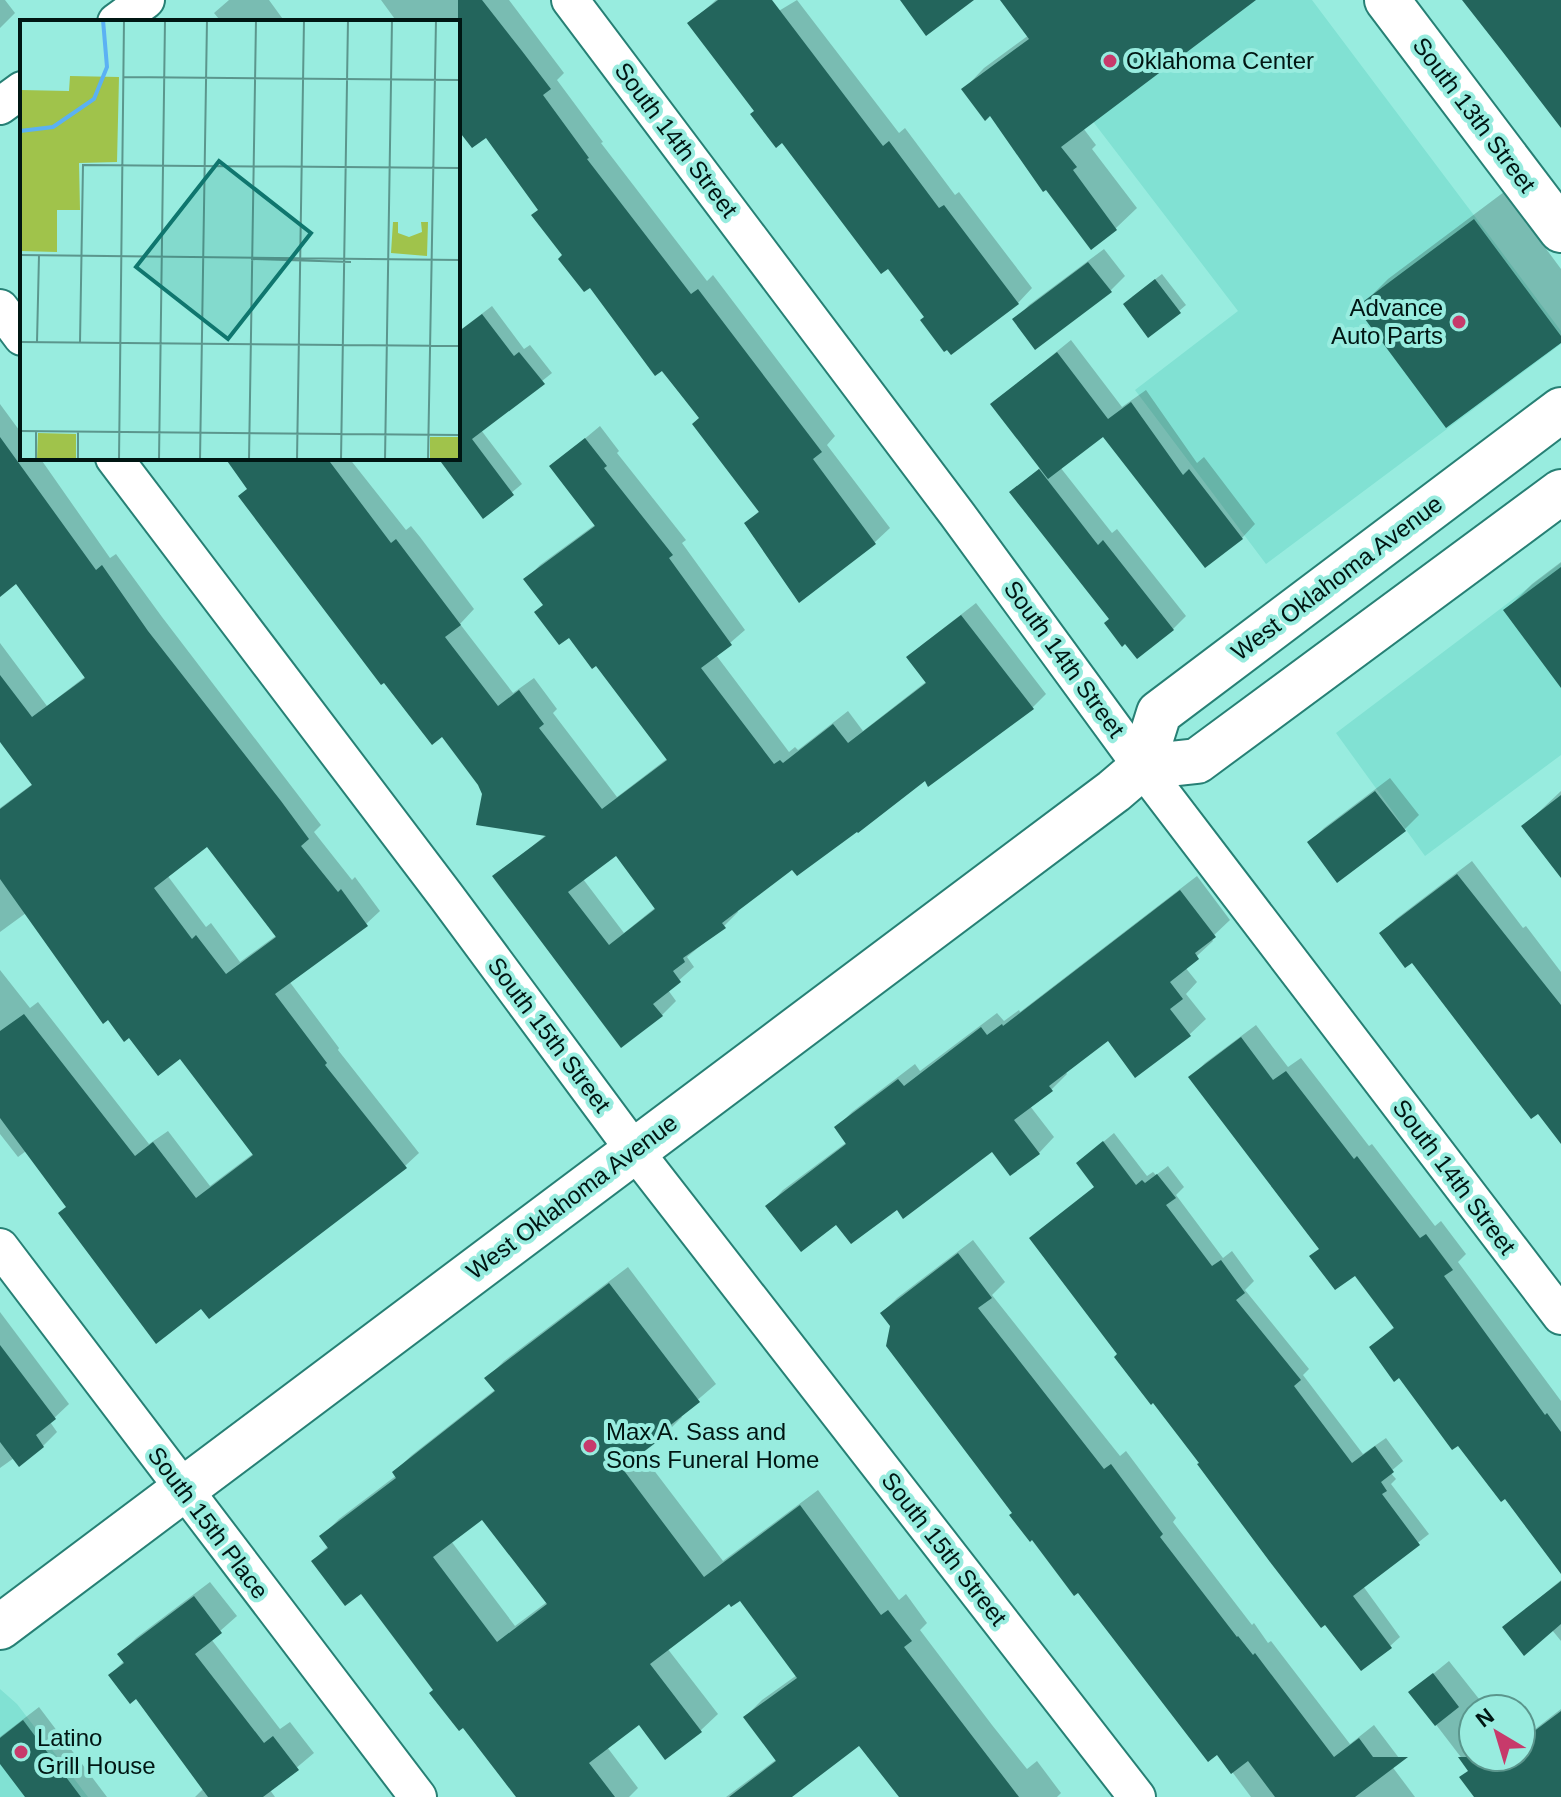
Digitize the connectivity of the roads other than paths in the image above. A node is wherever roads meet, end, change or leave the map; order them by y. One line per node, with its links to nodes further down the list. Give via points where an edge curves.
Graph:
1 (146, 0): 4 (street)
2 (570, 0): 13 (street, South 14th Street)
3 (1387, 0): 7 (main road, South 13th Street)
4 (119, 20)
5 (20, 91): 6 (street)
6 (0, 106)
7 (1561, 230)
8 (0, 308): 9 (street)
9 (20, 334)
10 (1561, 410): 13 (main road, West Oklahoma Avenue, via 1159,713)
11 (116, 460): 14 (street, South 15th Street)
12 (1561, 492): 13 (main road, via 1197,761)
13 (1142, 767): 14 (main road, West Oklahoma Avenue); 16 (street, South 14th Street)
14 (634, 1150): 17 (main road, West Oklahoma Avenue); 20 (street, South 15th Street)
15 (0, 1247): 17 (street, South 15th Place)
16 (1561, 1316)
17 (182, 1490): 18 (main road, West Oklahoma Avenue); 19 (street, South 15th Place)
18 (0, 1627)
19 (418, 1797)
20 (1137, 1797)

